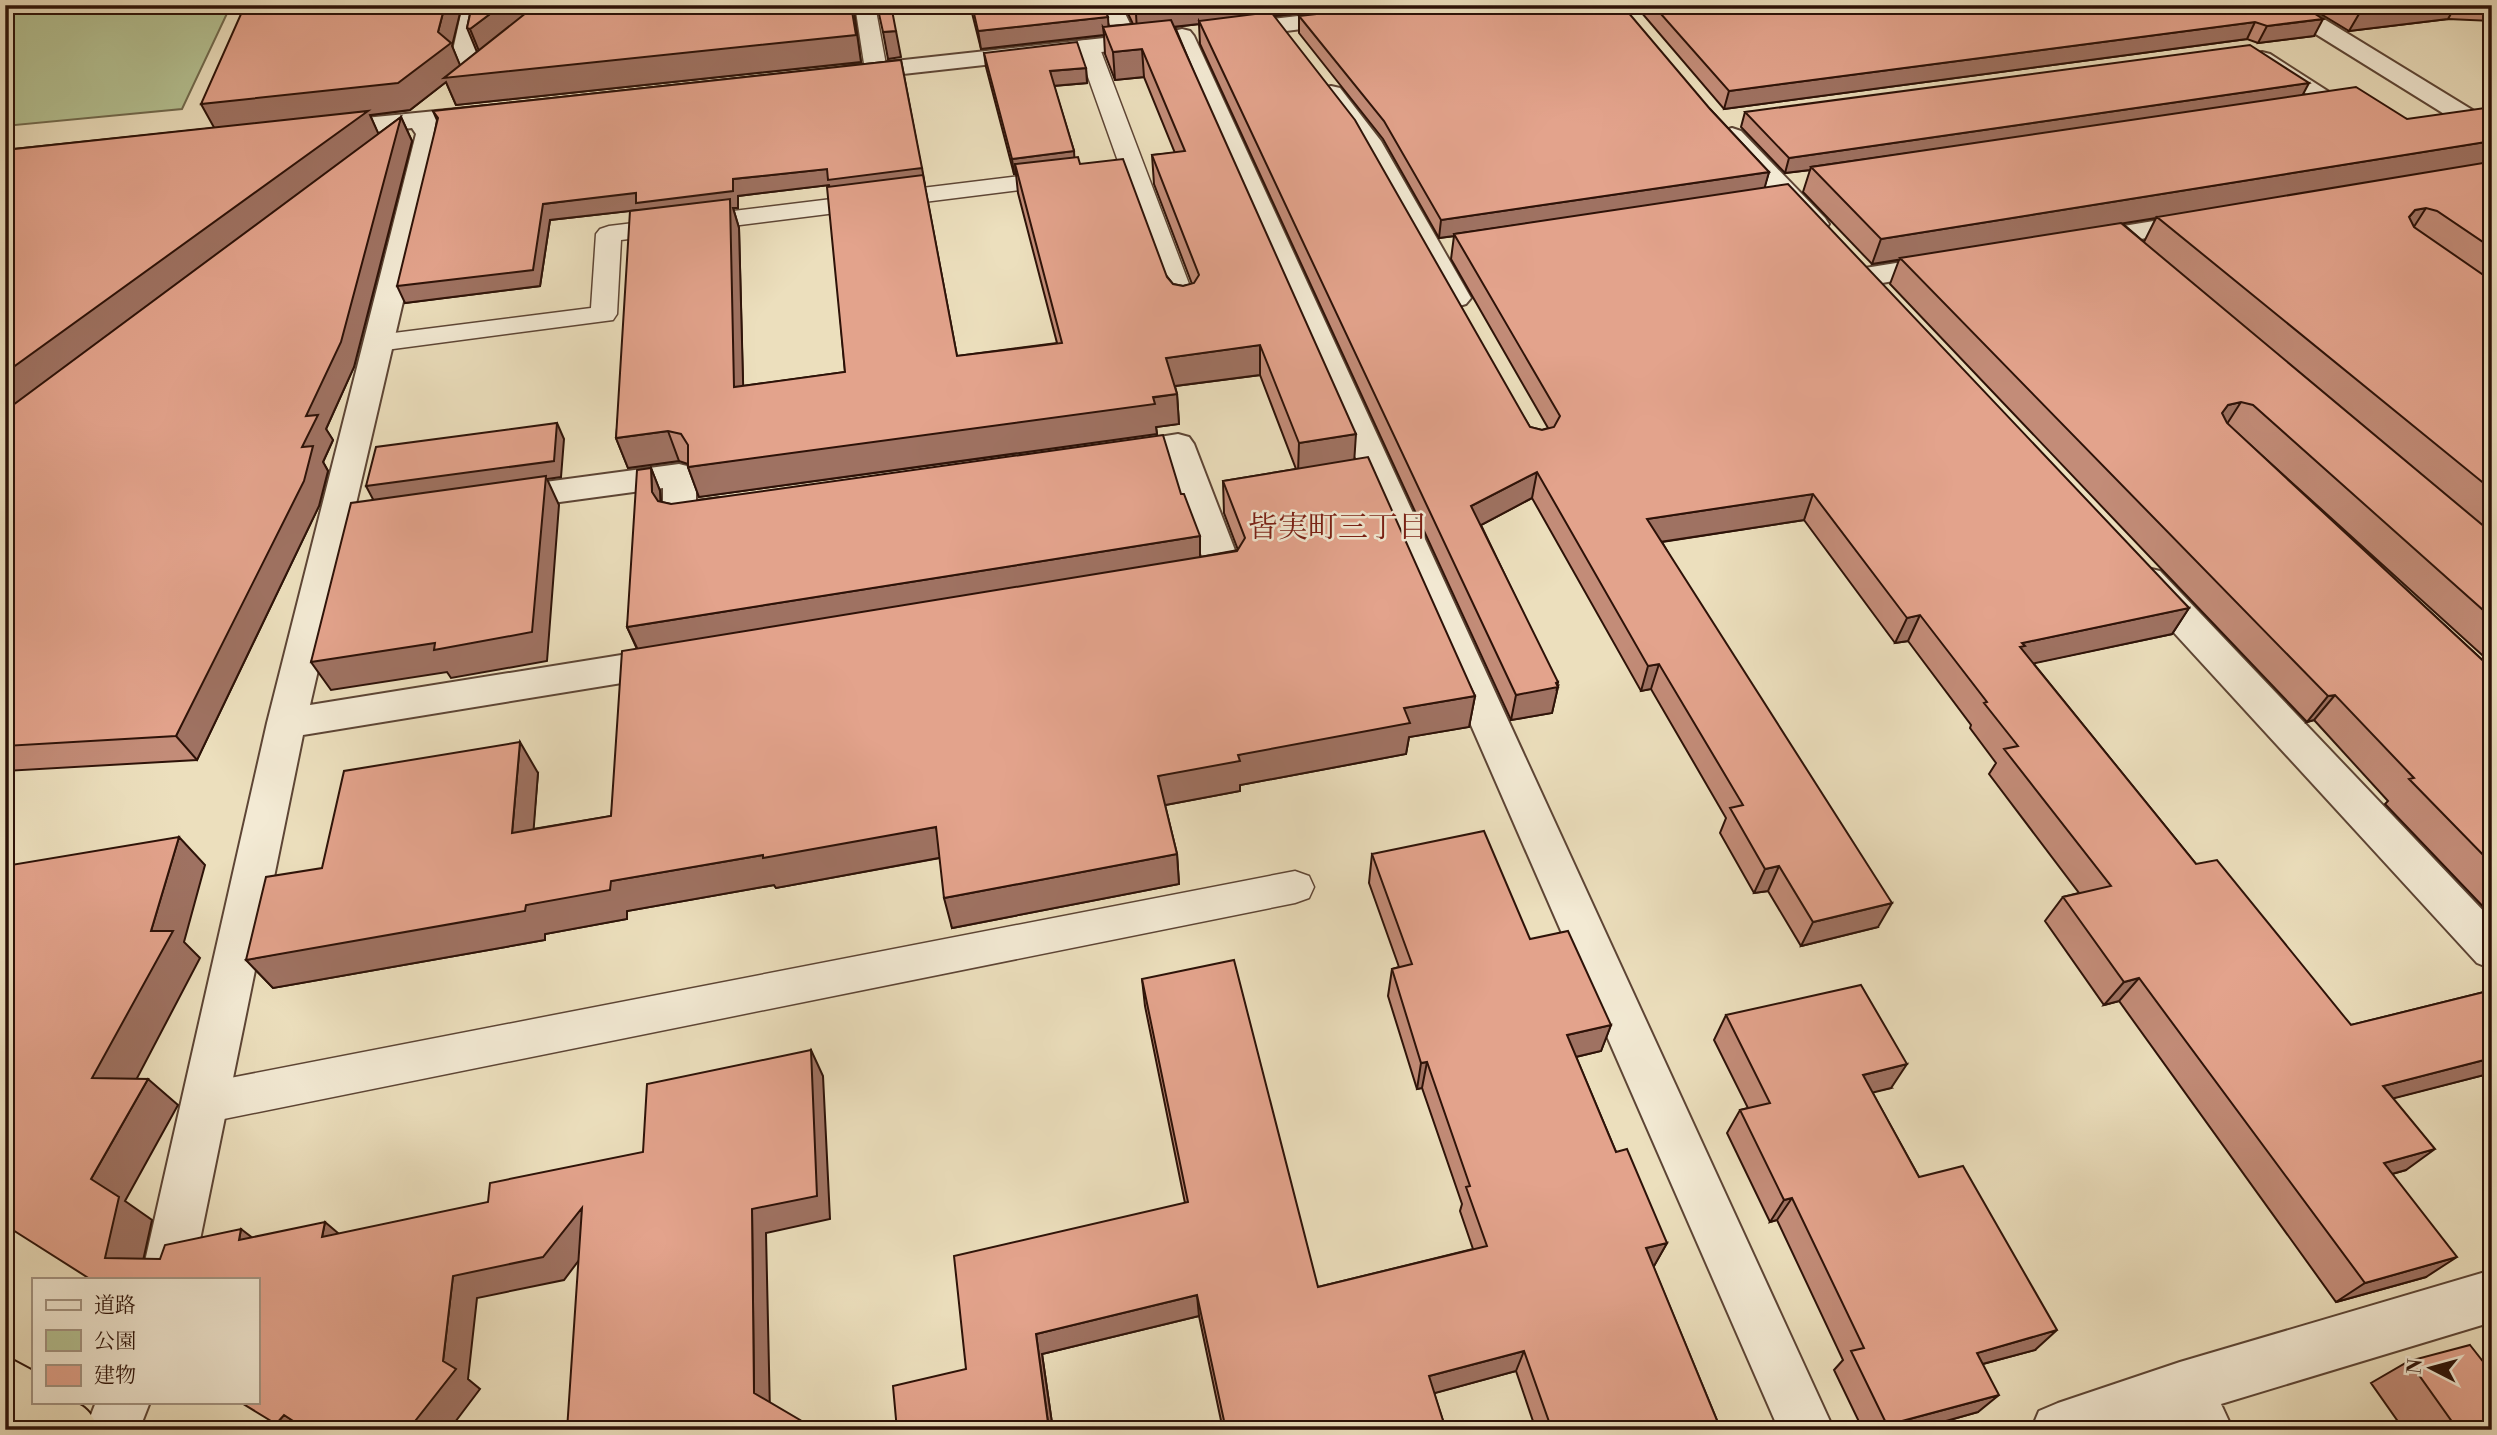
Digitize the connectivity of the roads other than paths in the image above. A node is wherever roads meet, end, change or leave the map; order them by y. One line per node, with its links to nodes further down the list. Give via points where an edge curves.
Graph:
1 (474, 5): 17 (street, via 463,59 492,61)
2 (865, 5): 11 (lane)
3 (1110, 5): 8 (street)
4 (2285, 5): 18 (street)
5 (1339, 11): 6 (street); 7 (street, via 1286,36)
6 (1370, 15)
7 (1182, 36): 8 (street); 55 (street, via 1365,477)
8 (1127, 42): 9 (street)
9 (1088, 46): 11 (street); 21 (lane)
10 (2247, 49): 15 (street, via 2331,104)
11 (876, 70): 12 (street)
12 (821, 76)
13 (1319, 78): 26 (street, via 1368,141)
14 (515, 110): 17 (street)
15 (2276, 112)
16 (1723, 115): 27 (street, via 1784,191)
17 (418, 120): 19 (street); 20 (street); 33 (street, via 429,134)
18 (2492, 133)
19 (294, 134)
20 (374, 153)
21 (1133, 169): 30 (lane); 33 (lane, via 609,234 604,314)
22 (2224, 217): 23 (street)
23 (2115, 236): 24 (street); 29 (street)
24 (2049, 246)
25 (1458, 247): 26 (street)
26 (1430, 251): 32 (street)
27 (1850, 260): 28 (street); 31 (street)
28 (1970, 260)
29 (2147, 262)
30 (1184, 304)
31 (1894, 308)
32 (1470, 323)
33 (379, 343): 38 (street)
34 (1081, 458): 40 (street, via 1178,444 1213,501 1224,571)
35 (473, 503): 36 (street, via 679,475 680,514)
36 (749, 505)
37 (432, 509): 38 (street)
38 (336, 522): 42 (street)
39 (2131, 563): 44 (street)
40 (1156, 583)
41 (700, 656): 42 (street)
42 (286, 723): 45 (street)
43 (1295, 887): 45 (lane)
44 (2492, 950)
45 (204, 1103): 46 (street)
46 (166, 1278)
47 (2492, 1296): 52 (street)
48 (5, 1383): 49 (highway)
49 (32, 1402)
50 (35, 1404): 53 (highway)
51 (122, 1404): 54 (street)
52 (2193, 1409): 56 (street)
53 (72, 1430)
54 (112, 1430)
55 (1807, 1430)
56 (2058, 1430)

